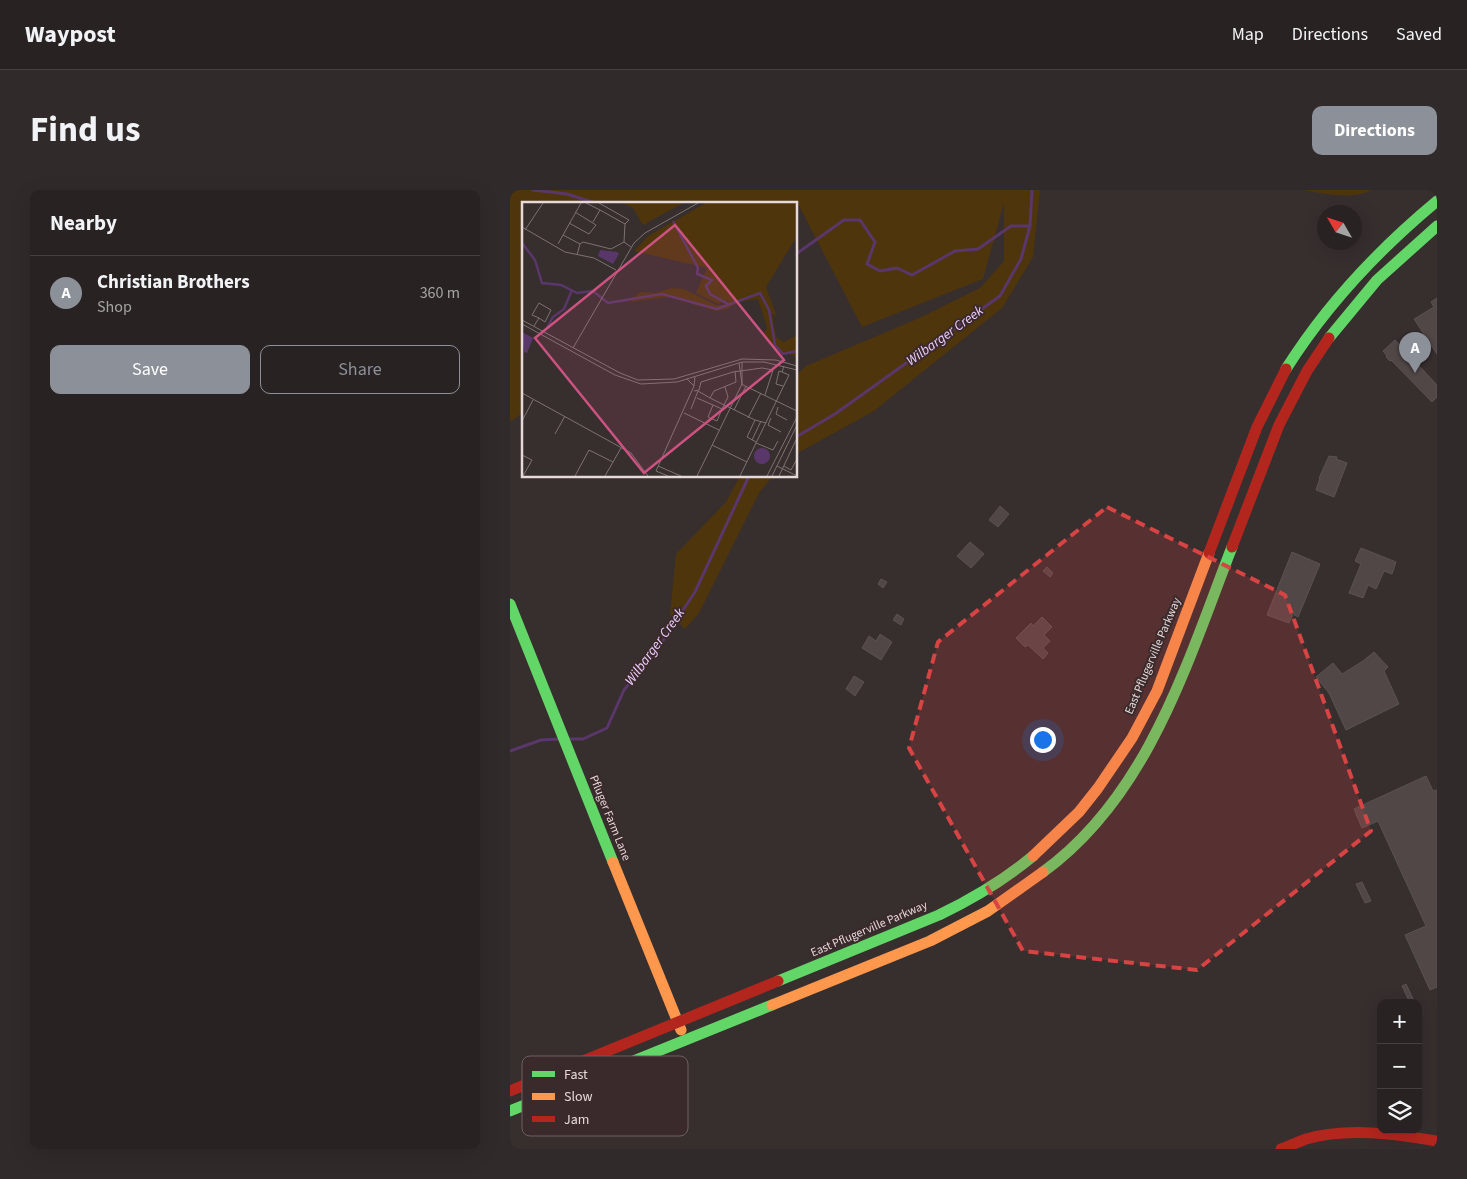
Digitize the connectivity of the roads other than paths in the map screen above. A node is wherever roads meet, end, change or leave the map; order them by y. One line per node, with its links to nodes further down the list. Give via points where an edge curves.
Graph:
1 (1437, 201): 4 (main road, East Pflugerville Parkway, via 1407,225 1355,277 1292,360 1268,402 1247,452 1148,711 1116,764 1072,820 1026,862 987,890 939,915)
2 (1437, 226): 5 (main road, via 1377,280 1333,332 1307,371 1279,425 1170,706 1132,775 1098,821 1054,864 988,911 930,941)
3 (510, 604): 4 (main road, Pfluger Farm Lane)
4 (678, 1023): 5 (main road, Pfluger Farm Lane); 6 (main road, East Pflugerville Parkway)
5 (686, 1041): 7 (main road)
6 (596, 1056)
7 (648, 1056)
8 (522, 1086): 9 (main road, East Pflugerville Parkway)
9 (510, 1091)
10 (522, 1106): 11 (main road)
11 (510, 1111)
12 (1437, 1141): 13 (main road, via 1351,1132 1308,1138)
13 (1282, 1149)

